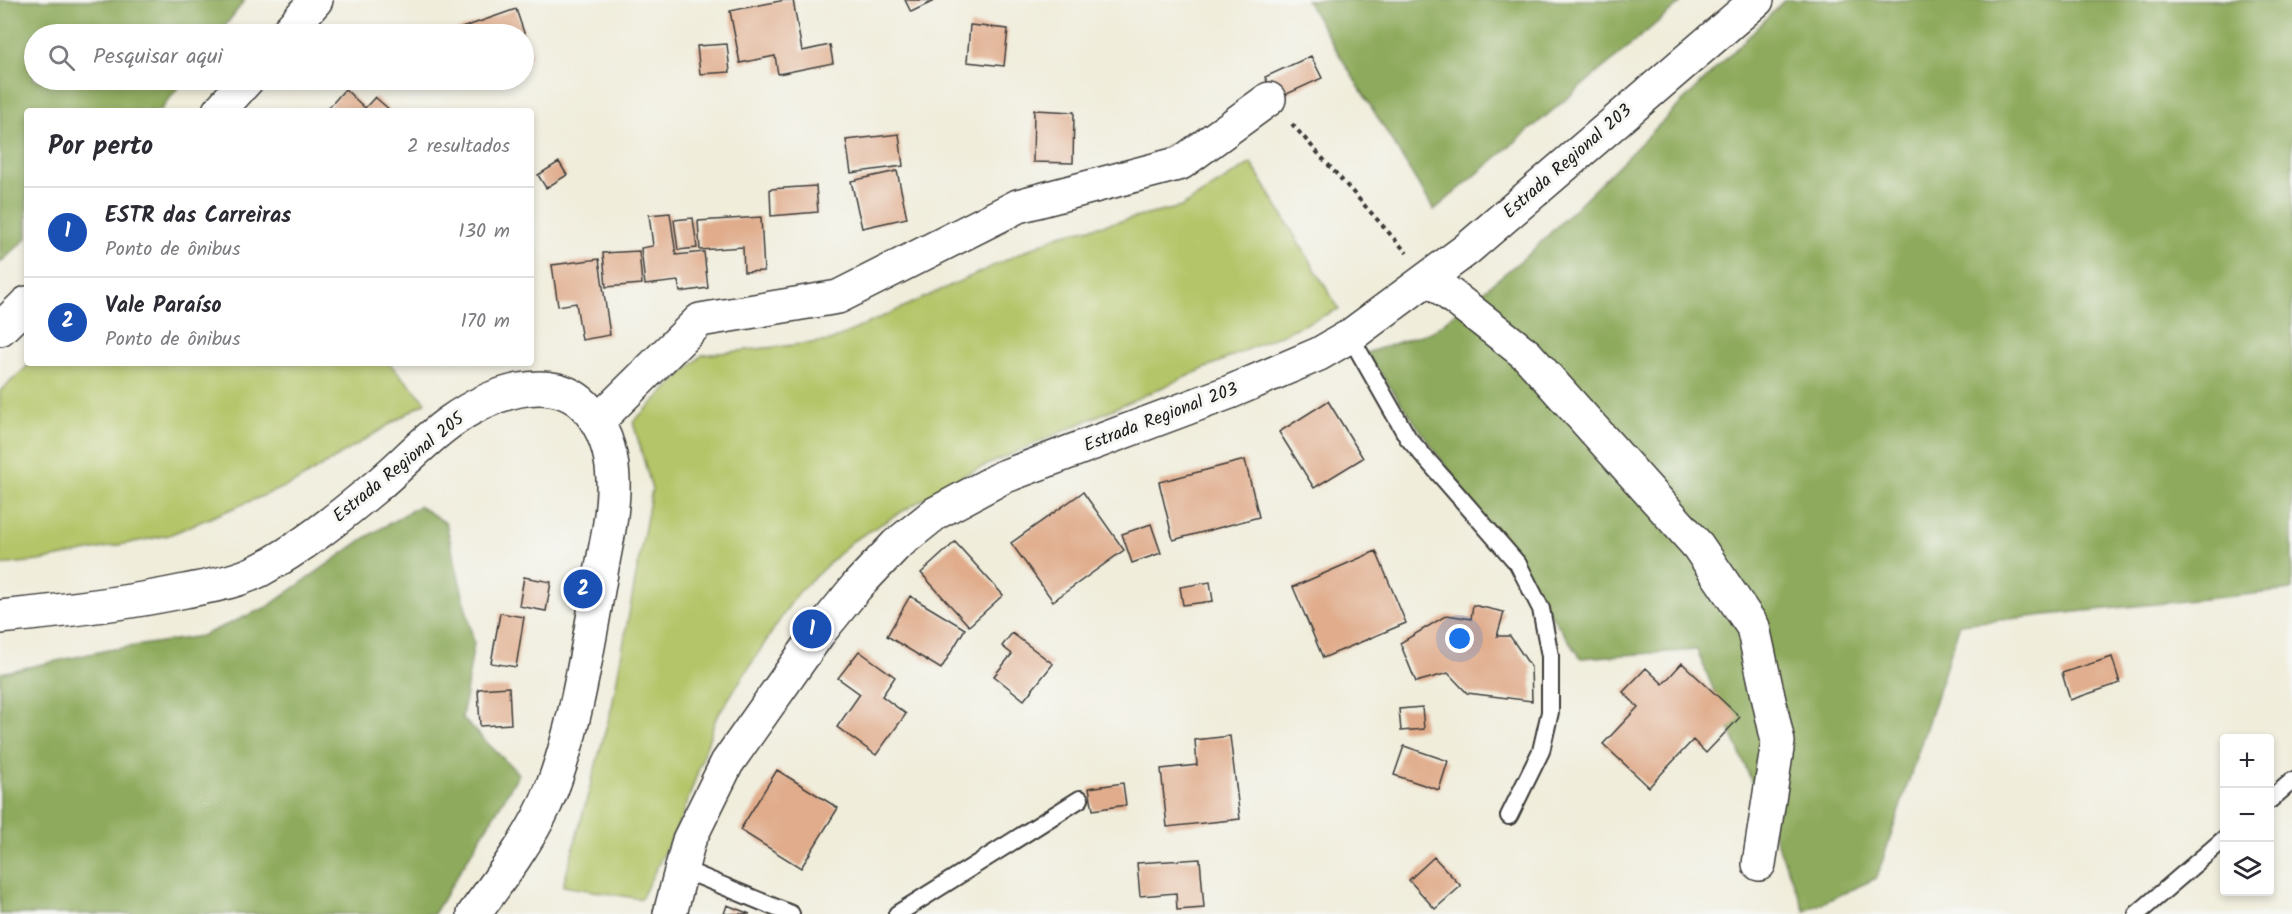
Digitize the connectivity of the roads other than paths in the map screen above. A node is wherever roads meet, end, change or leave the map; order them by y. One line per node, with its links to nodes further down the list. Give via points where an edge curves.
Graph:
1 (316, 0): 3 (main road)
2 (1757, 0): 7 (main road, Estrada Regional 203)
3 (295, 24)
4 (238, 90): 6 (main road)
5 (1269, 99): 11 (main road, via 1181,163 1018,206 838,297 700,320)
6 (222, 108)
7 (1430, 279): 10 (main road, Estrada Regional 203); 18 (main road, via 1527,355 1698,546 1753,627 1778,742)
8 (24, 306): 9 (main road)
9 (0, 329)
10 (1350, 336): 16 (lane, via 1408,438 1518,564 1541,609 1550,656 1550,711 1541,751); 19 (main road, Estrada Regional 203, via 1319,354 1230,392 1003,477 936,513 896,545 818,634 727,763 688,840)
11 (598, 421): 12 (main road, Estrada Regional 205, via 569,393 550,388 526,389 489,400 450,422 308,541 258,571 219,585 141,600); 20 (main road, Estrada Regional 205, via 609,442 615,504 573,719 545,803 507,869)
12 (0, 617)
13 (2292, 781): 14 (lane)
14 (2274, 797)
15 (1080, 799): 23 (lane)
16 (1509, 816)
17 (2221, 842): 24 (lane)
18 (1759, 864)
19 (680, 868): 21 (main road, Estrada Regional 203); 22 (lane)
20 (474, 914)
21 (670, 914)
22 (791, 914)
23 (897, 914)
24 (2137, 914)

